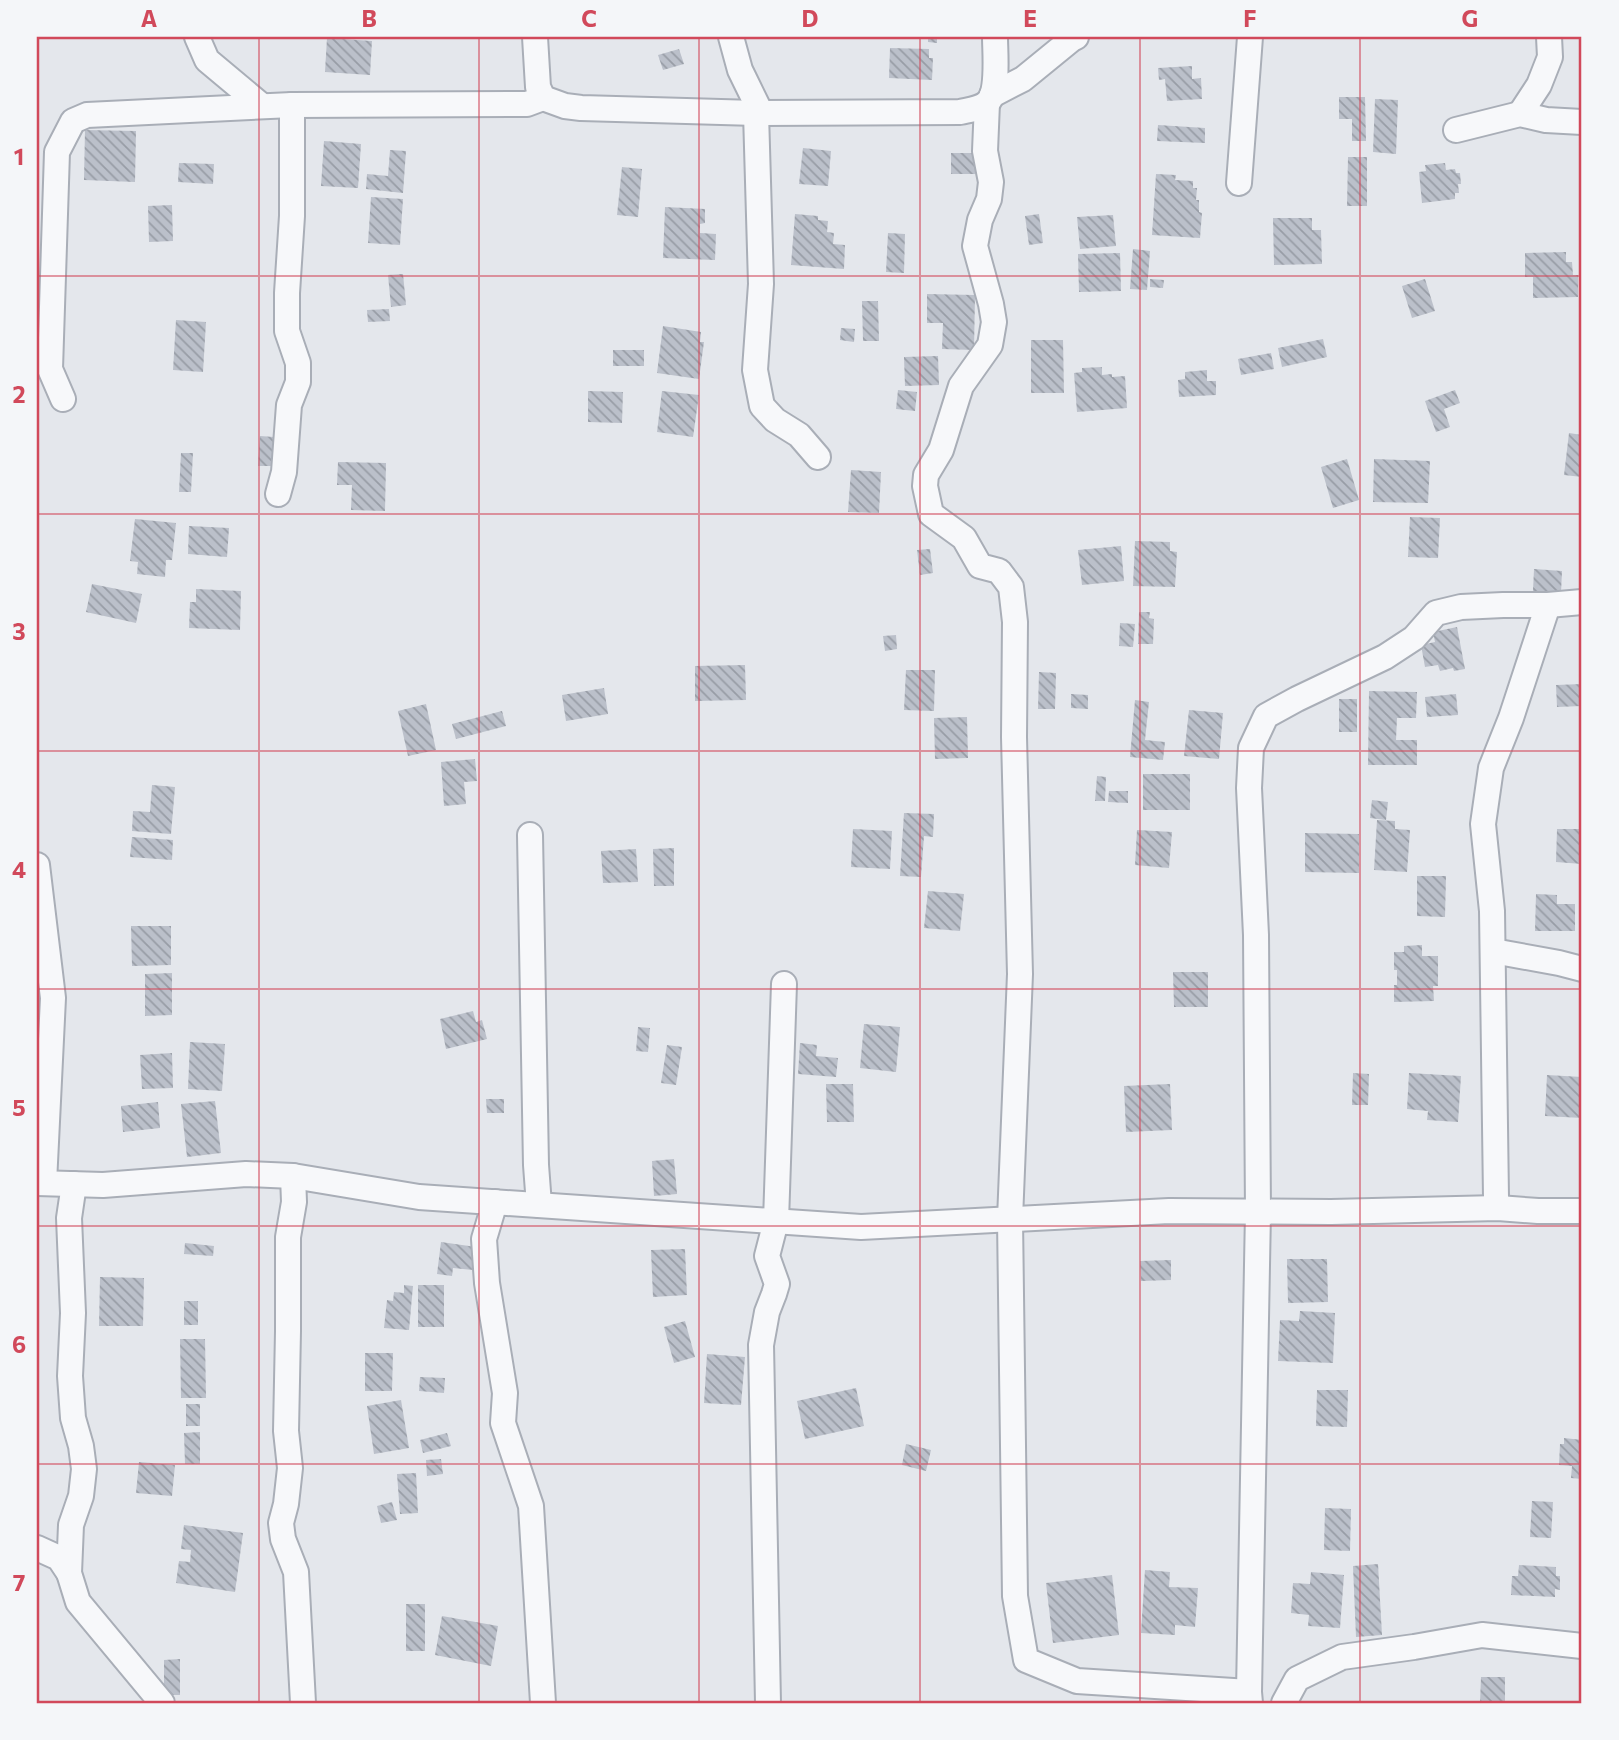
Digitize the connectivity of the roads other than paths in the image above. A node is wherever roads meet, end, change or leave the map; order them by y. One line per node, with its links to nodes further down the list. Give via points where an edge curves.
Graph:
1 (197, 37): 11 (street, via 207,60)
2 (535, 37): 8 (street)
3 (731, 37): 12 (street)
4 (995, 37): 9 (street)
5 (1076, 37): 9 (street)
6 (1250, 37): 16 (street)
7 (1549, 37): 13 (street, via 1547,67)
8 (543, 99): 10 (street, via 527,104); 12 (street, via 581,108)
9 (990, 99): 12 (street, via 960,112); 36 (street, via 985,151 992,182 975,246 994,322 990,345 961,386 925,486 931,514 964,538 980,565 999,571 1011,587 1020,974)
10 (292, 105): 11 (street); 19 (street, via 287,331 298,363 298,382 289,405 285,472)
11 (262, 106): 17 (street, via 87,115 73,121 57,152 56,166 50,369)
12 (759, 113): 18 (street, via 761,284 755,370 762,406)
13 (1520, 114): 14 (street); 15 (street)
14 (1582, 122)
15 (1457, 130)
16 (1239, 183)
17 (63, 399)
18 (818, 457)
19 (278, 494)
20 (1582, 602): 21 (street)
21 (1548, 605): 24 (street, via 1491,768 1483,824); 35 (street, via 1461,607 1436,613 1414,638 1385,657 1266,716 1251,748 1249,788 1256,935)
22 (530, 835): 33 (street)
23 (37, 865): 28 (street, via 53,998)
24 (1493, 951): 25 (street); 32 (street)
25 (1582, 969)
26 (784, 984): 37 (street)
27 (293, 1176): 29 (street, via 246,1174); 31 (street, via 419,1197); 43 (street, via 286,1430 290,1468 281,1523 296,1572)
28 (40, 1183): 29 (street)
29 (74, 1184): 39 (street, via 69,1218 70,1376 84,1469 71,1525)
30 (1582, 1198): 32 (street, via 1547,1196)
31 (495, 1202): 33 (street); 44 (street, via 484,1239 487,1283 505,1393 503,1423 531,1506)
32 (1497, 1203): 34 (street, via 1538,1211); 35 (street)
33 (538, 1205): 37 (street)
34 (1582, 1211)
35 (1258, 1212): 36 (street, via 1169,1210); 41 (street)
36 (1010, 1219): 37 (street, via 861,1227); 41 (street, via 1015,1596 1026,1660 1077,1681)
37 (776, 1221): 45 (street, via 767,1256 777,1284 761,1345)
38 (37, 1548): 39 (street, via 59,1558)
39 (69, 1573): 42 (street, via 78,1602)
40 (1582, 1646): 46 (street, via 1482,1635 1342,1657 1297,1679)
41 (1249, 1698)
42 (162, 1703)
43 (303, 1703)
44 (543, 1703)
45 (768, 1703)
46 (1284, 1703)

